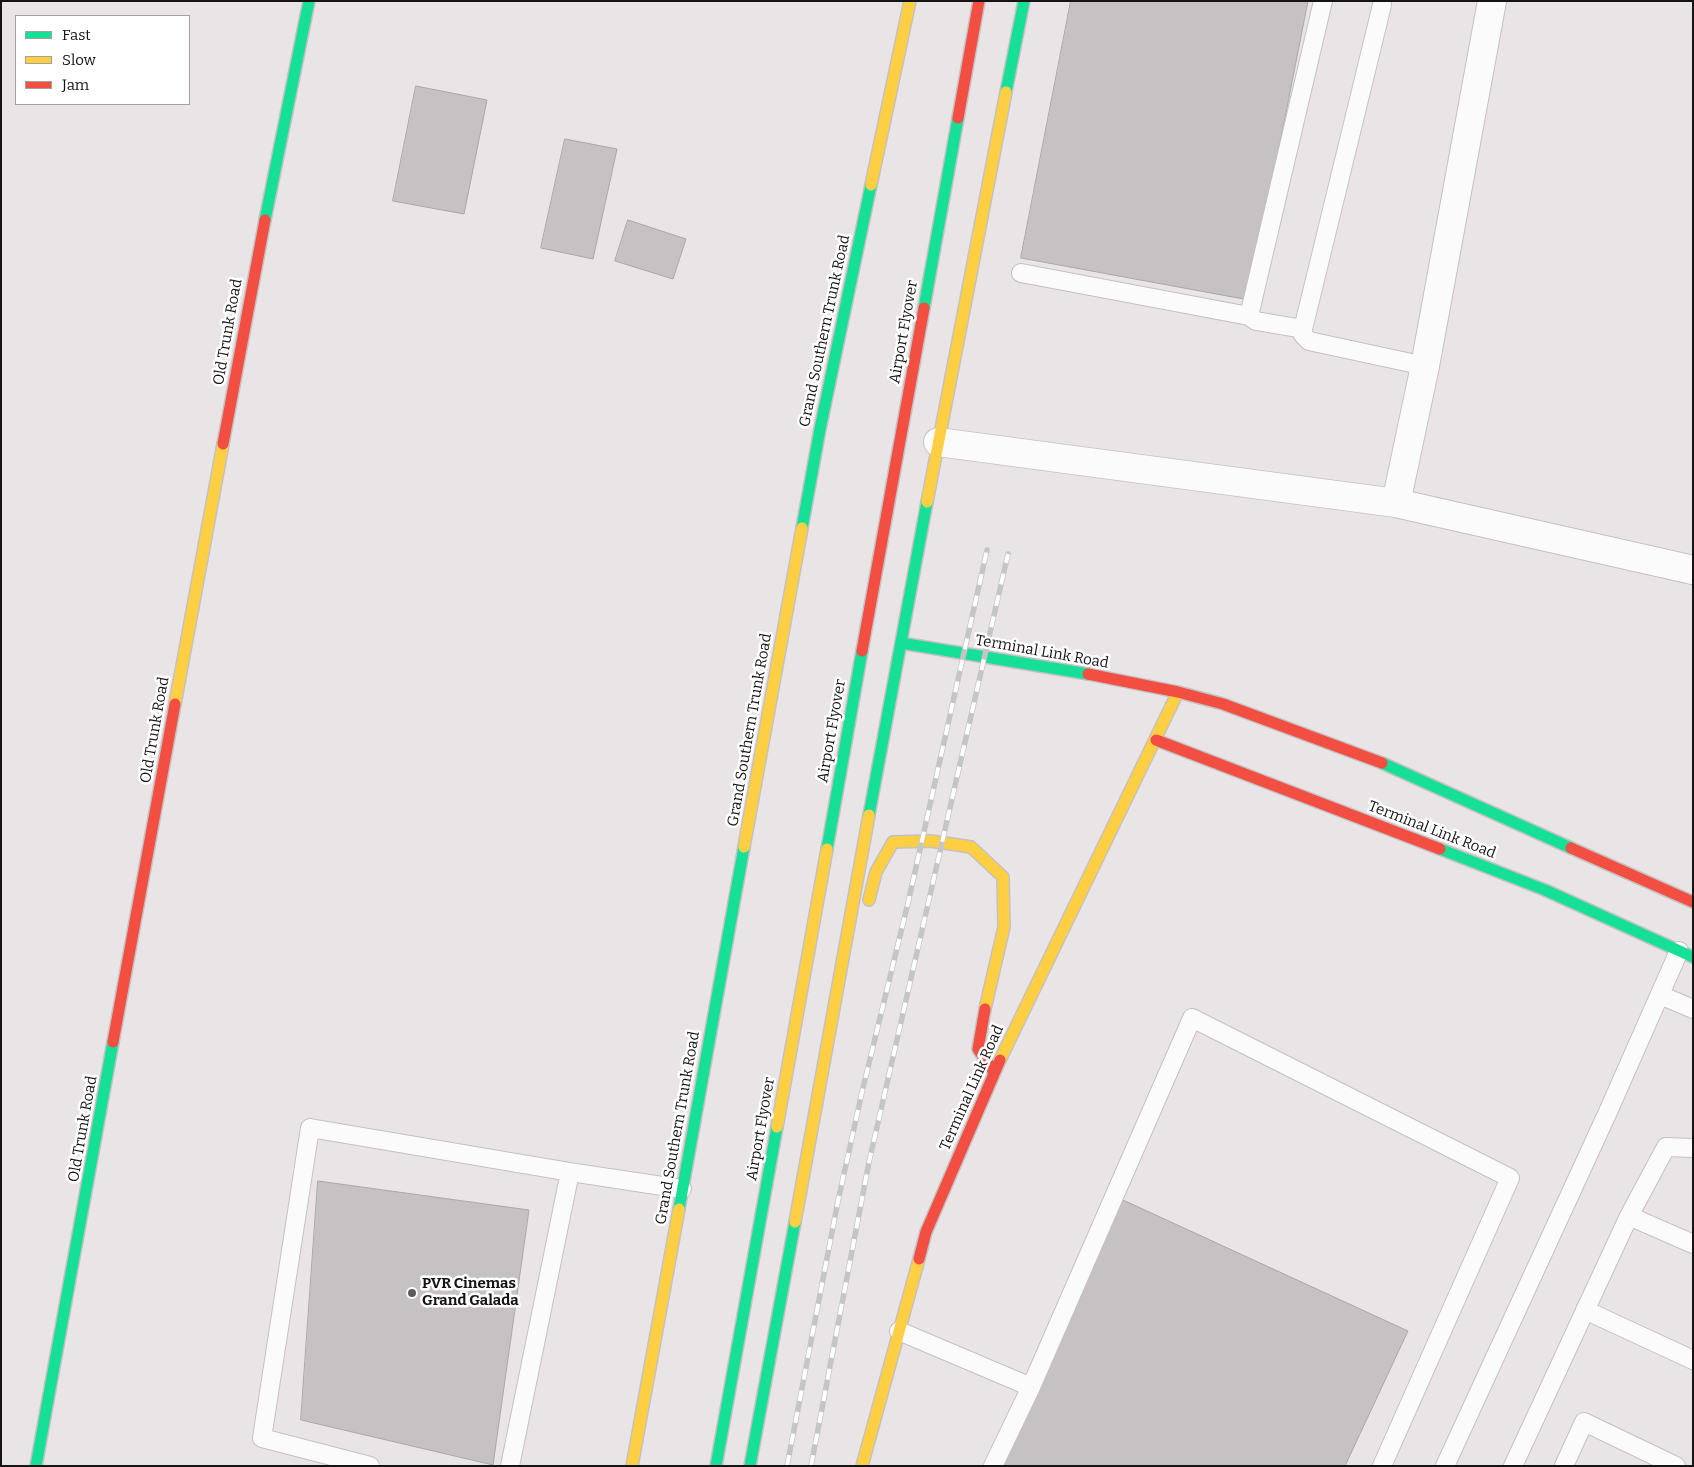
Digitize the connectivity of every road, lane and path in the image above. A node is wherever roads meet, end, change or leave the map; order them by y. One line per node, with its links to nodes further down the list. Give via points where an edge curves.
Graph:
1 (309, 1): 35 (main road, Old Trunk Road, via 252,283)
2 (910, 1): 28 (main road, Grand Southern Trunk Road, via 820,429)
3 (978, 1): 39 (main road, Airport Flyover)
4 (1024, 1): 12 (main road)
5 (1322, 1): 9 (lane)
6 (1492, 1): 11 (street)
7 (1382, 5): 10 (lane)
8 (1021, 273): 9 (lane)
9 (1249, 316): 10 (lane, via 1256,321)
10 (1303, 329): 11 (lane, via 1303,335 1309,341)
11 (1425, 366): 13 (street)
12 (938, 442): 13 (street); 15 (main road)
13 (1396, 503): 14 (street)
14 (1693, 570)
15 (901, 643): 16 (main road, Terminal Link Road); 26 (main road)
16 (1178, 692): 17 (main road, Terminal Link Road); 18 (main road, Terminal Link Road, via 1223,704 1374,760)
17 (1156, 740): 20 (main road, Terminal Link Road, via 1545,890); 23 (main road, Terminal Link Road)
18 (1693, 902)
19 (868, 907): 23 (main road, via 876,872 893,842 932,841 971,848 1003,877 1004,926 978,1049)
20 (1686, 954): 21 (lane)
21 (1660, 995): 22 (lane); 44 (lane)
22 (1693, 1009)
23 (994, 1072): 32 (main road, Terminal Link Road, via 926,1232)
24 (1693, 1148): 29 (lane, via 1666,1147)
25 (822, 1153): 26 (main road)
26 (803, 1169): 40 (main road)
27 (570, 1172): 28 (lane); 36 (lane, via 310,1128 262,1438); 37 (lane)
28 (682, 1189): 38 (main road, Grand Southern Trunk Road)
29 (1630, 1216): 30 (lane); 31 (lane)
30 (1693, 1244)
31 (1585, 1310): 33 (lane); 45 (lane)
32 (899, 1332): 34 (lane); 41 (main road, Terminal Link Road)
33 (1693, 1360)
34 (1031, 1387): 42 (lane); 43 (lane, via 1192,1018 1510,1178)
35 (36, 1466)
36 (370, 1466)
37 (510, 1466)
38 (632, 1466)
39 (716, 1466)
40 (750, 1466)
41 (862, 1466)
42 (993, 1466)
43 (1382, 1466)
44 (1445, 1466)
45 (1513, 1466)
46 (1564, 1466): 47 (lane, via 1584,1422)
47 (1676, 1466)

